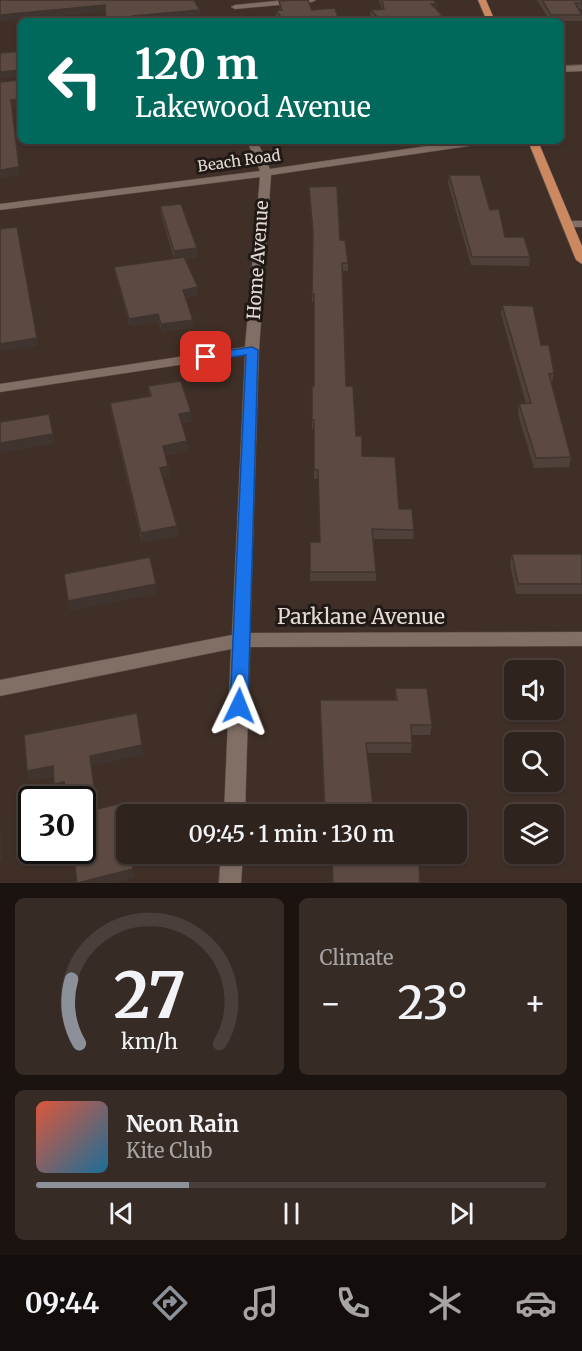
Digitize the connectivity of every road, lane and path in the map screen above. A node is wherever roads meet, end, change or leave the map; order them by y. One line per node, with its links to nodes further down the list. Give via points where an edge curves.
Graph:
1 (312, 0): 3 (street)
2 (482, 0): 4 (main road)
3 (235, 7)
4 (490, 18)
5 (582, 68): 6 (street)
6 (564, 69)
7 (253, 144): 10 (street)
8 (462, 144): 10 (street, Beach Road)
9 (535, 144): 12 (main road)
10 (266, 173): 11 (street, Beach Road); 15 (street, Home Avenue)
11 (0, 207)
12 (569, 224): 13 (street); 14 (main road)
13 (582, 224)
14 (582, 260)
15 (252, 350): 16 (street); 18 (street, Home Avenue)
16 (0, 388)
17 (582, 639): 18 (street, Parklane Avenue)
18 (242, 640): 19 (street, Parklane Avenue); 20 (street, Home Avenue)
19 (0, 688)
20 (234, 804)
21 (232, 864): 22 (street)
22 (231, 883)

